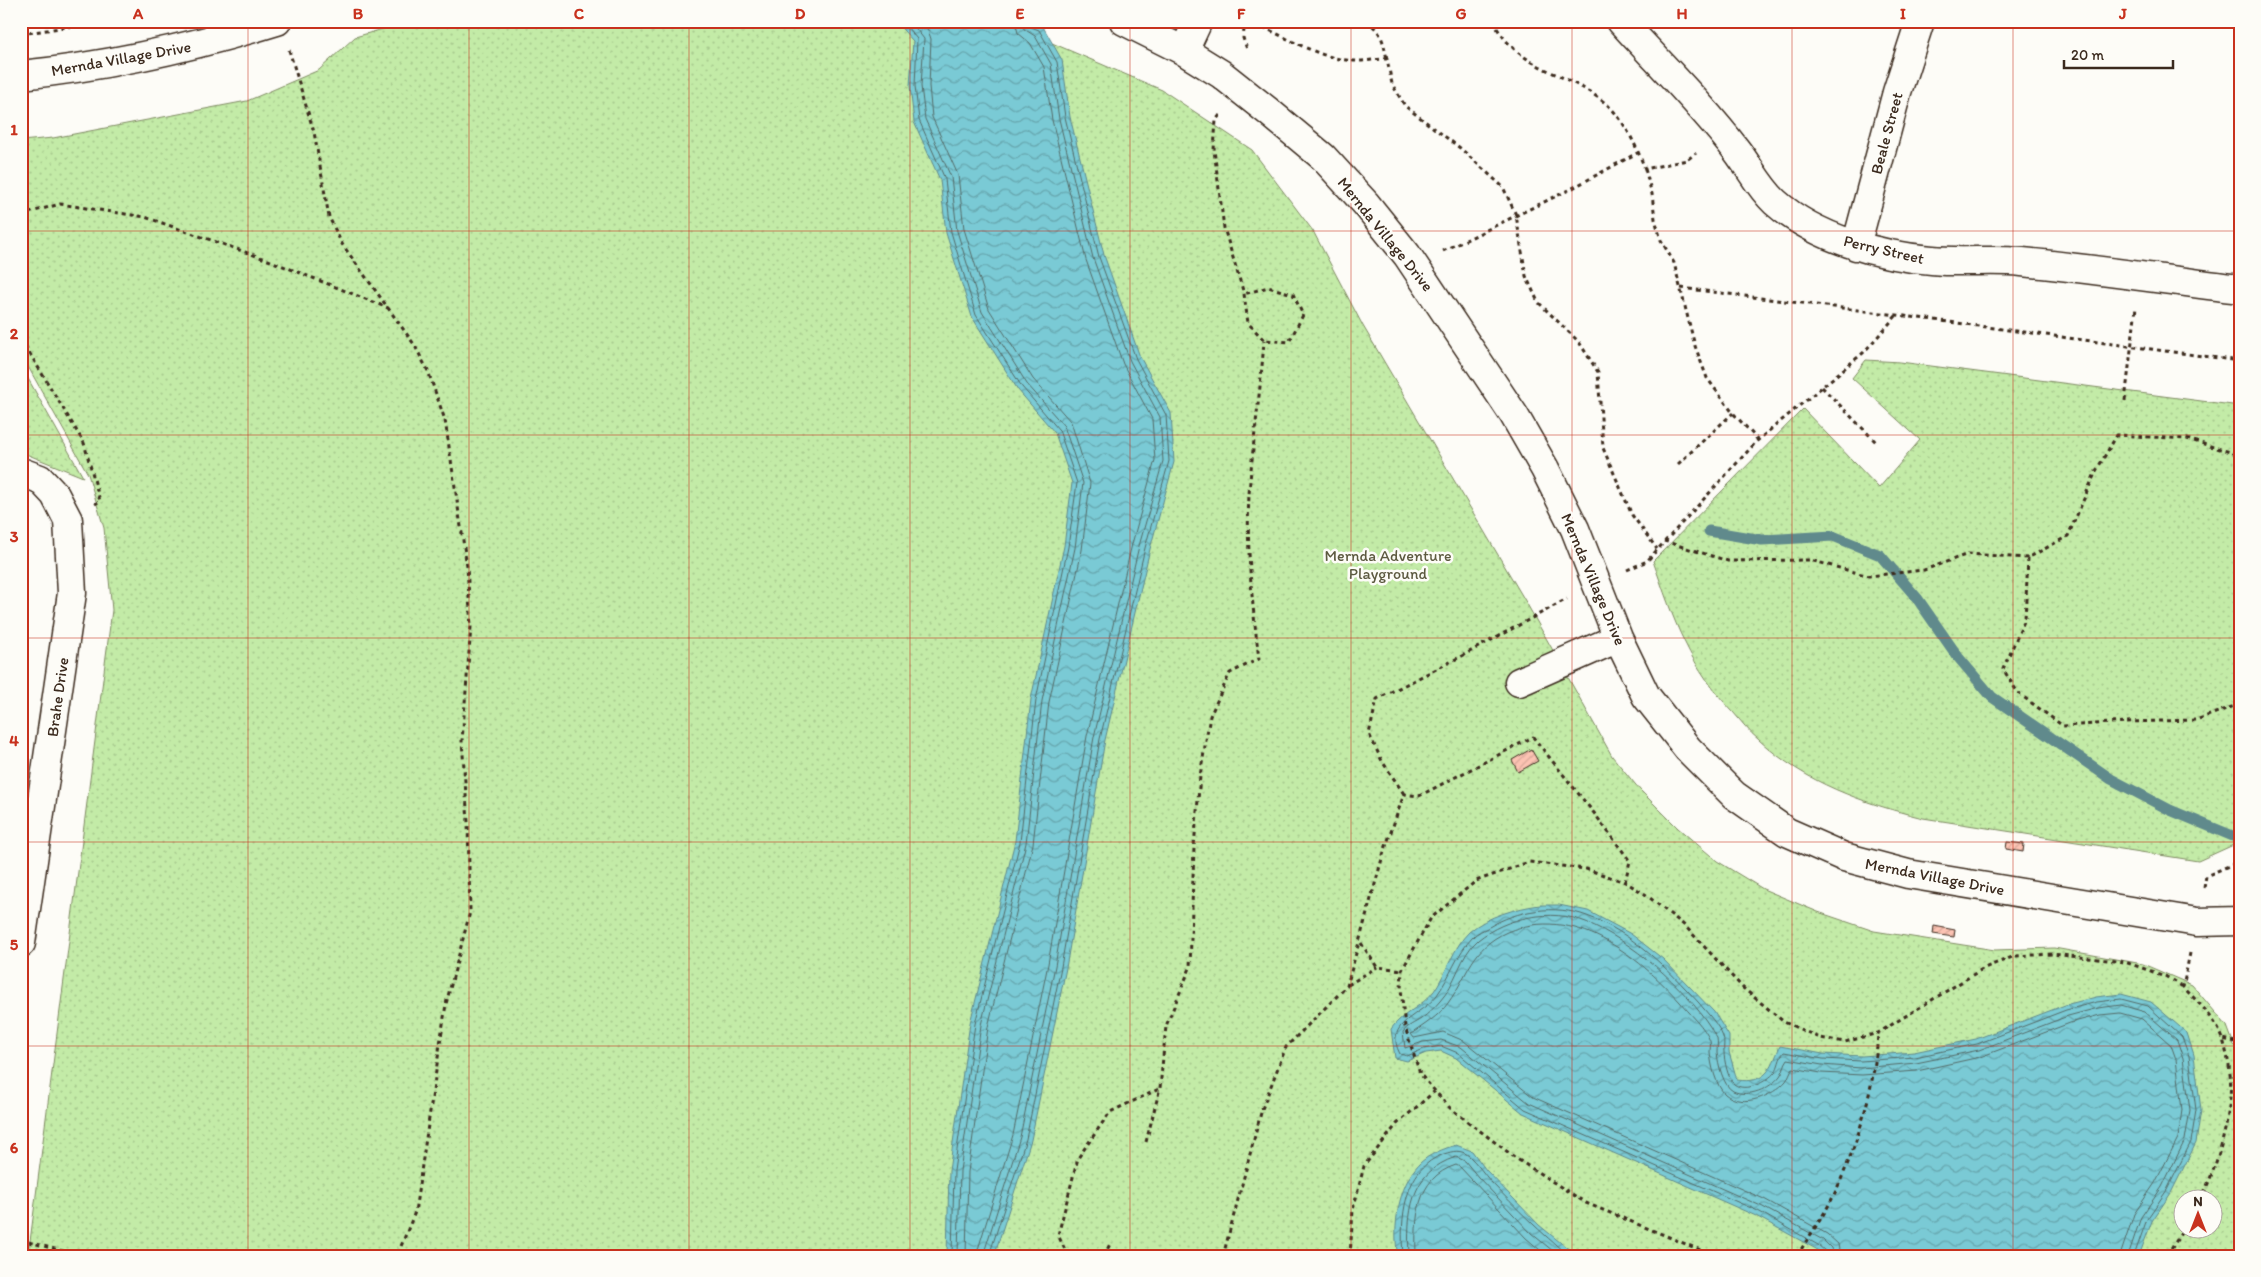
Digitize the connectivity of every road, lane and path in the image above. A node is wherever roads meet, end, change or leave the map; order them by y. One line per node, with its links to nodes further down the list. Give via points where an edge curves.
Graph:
1 (105, 21): 11 (path)
2 (277, 21): 15 (street, Mernda Village Drive, via 164,53)
3 (1124, 21): 10 (street, Mernda Village Drive)
4 (1198, 21): 13 (street)
5 (1247, 21): 14 (path, via 1332,58 1356,61); 16 (path, via 1243,38 1258,65)
6 (1366, 21): 14 (path, via 1376,27)
7 (1493, 21): 18 (path, via 1506,43 1519,54 1601,99 1618,117)
8 (1621, 21): 17 (street, Perry Street)
9 (1920, 21): 22 (street, Beale Street, via 1897,92)
10 (1159, 28): 13 (street, Mernda Village Drive)
11 (21, 34)
12 (288, 47): 27 (path, via 314,132 329,217 342,244)
13 (1184, 51): 16 (street, Mernda Village Drive)
14 (1387, 59): 21 (path, via 1392,84 1405,106 1460,148 1503,187)
15 (21, 75)
16 (1242, 91): 23 (street, Mernda Village Drive, via 1323,157 1366,204); 26 (path, via 1216,120 1214,150 1224,228)
17 (1722, 134): 19 (path, via 1687,160); 22 (street, Perry Street, via 1775,202 1798,219)
18 (1639, 152): 19 (path); 21 (path)
19 (1645, 170): 24 (path, via 1655,220)
20 (21, 215): 27 (path, via 60,204 145,217 268,260)
21 (1516, 215): 23 (path, via 1442,251); 43 (path, via 1526,276 1538,302 1579,342 1598,372 1604,448 1632,515)
22 (1856, 246): 25 (street, Perry Street, via 1933,260 2022,262)
23 (1417, 270): 45 (street, Mernda Village Drive, via 1514,415 1545,469 1575,529)
24 (1681, 288): 28 (path); 35 (path, via 1708,378)
25 (2240, 288)
26 (1244, 294): 30 (path, via 1248,323); 30 (path, via 1268,287 1292,294 1303,315 1289,342)
27 (388, 308): 72 (path, via 414,344 428,371 445,420 467,568 471,627 462,742 470,912 446,1004 415,1212)
28 (1897, 315): 31 (path); 33 (path, via 1863,353)
29 (21, 339): 41 (path, via 84,443 100,501)
30 (1264, 340): 64 (path, via 1250,482 1250,583 1258,659 1230,673 1210,716 1200,776 1194,847 1190,968 1166,1026)
31 (2132, 346): 32 (path); 34 (path)
32 (2240, 361)
33 (1822, 387): 36 (path); 37 (path)
34 (2125, 401)
35 (1733, 413): 36 (path); 39 (path)
36 (1758, 440): 42 (path)
37 (1877, 443)
38 (2240, 455): 44 (path, via 2186,439 2117,435 2096,470 2068,536)
39 (1678, 464)
40 (21, 472): 41 (street, Brahe Drive, via 45,484 55,495)
41 (68, 520): 56 (street, Brahe Drive, via 72,593)
42 (1664, 541): 43 (path); 44 (path, via 1728,561 1810,560 1869,576 1924,570 1968,554)
43 (1657, 549): 45 (path, via 1647,561)
44 (2028, 558): 48 (path, via 2025,619 2003,669 2018,693 2063,726 2196,720)
45 (1596, 583): 46 (street, Mernda Village Drive); 49 (path, via 1377,699 1369,734)
46 (1618, 638): 47 (street); 53 (street, Mernda Village Drive, via 1646,696 1688,749 1734,795 1788,832 1844,857 1908,874)
47 (1519, 682)
48 (2240, 704)
49 (1404, 794): 51 (path, via 1419,796 1533,737 1630,861); 55 (path, via 1383,855)
50 (2240, 862): 53 (path, via 2206,876)
51 (1625, 882): 58 (path, via 1586,869 1529,862 1476,880 1432,918); 61 (path, via 1685,926 1743,988 1784,1022 1820,1038 1845,1042)
52 (2240, 921): 53 (street, Mernda Village Drive)
53 (2197, 922): 54 (street, Mernda Village Drive); 60 (path)
54 (2240, 938)
55 (1361, 942): 57 (path); 59 (path)
56 (21, 943)
57 (1377, 967): 58 (path); 59 (path)
58 (1402, 970): 65 (path, via 1405,1027 1420,1074)
59 (1347, 986): 75 (path, via 1286,1047 1262,1109)
60 (2183, 987): 61 (path, via 2166,976 2125,962 2052,954 2014,956 1984,968); 62 (path, via 2203,1006)
61 (1878, 1034): 78 (path, via 1871,1086 1852,1153 1829,1204)
62 (2223, 1040): 63 (path); 67 (path, via 2231,1074 2230,1104)
63 (2240, 1043)
64 (1160, 1088): 66 (path); 73 (path, via 1110,1112 1078,1158 1058,1234)
65 (1435, 1091): 76 (path, via 1398,1124 1364,1166 1353,1210); 77 (path, via 1450,1108 1517,1159 1586,1203)
66 (1146, 1142)
67 (2206, 1190)
68 (21, 1240): 71 (path)
69 (2177, 1240): 79 (path)
70 (1110, 1244): 74 (path)
71 (73, 1256)
72 (397, 1256)
73 (1068, 1256)
74 (1104, 1256)
75 (1223, 1256)
76 (1350, 1256)
77 (1715, 1256)
78 (1797, 1256)
79 (2167, 1256)

